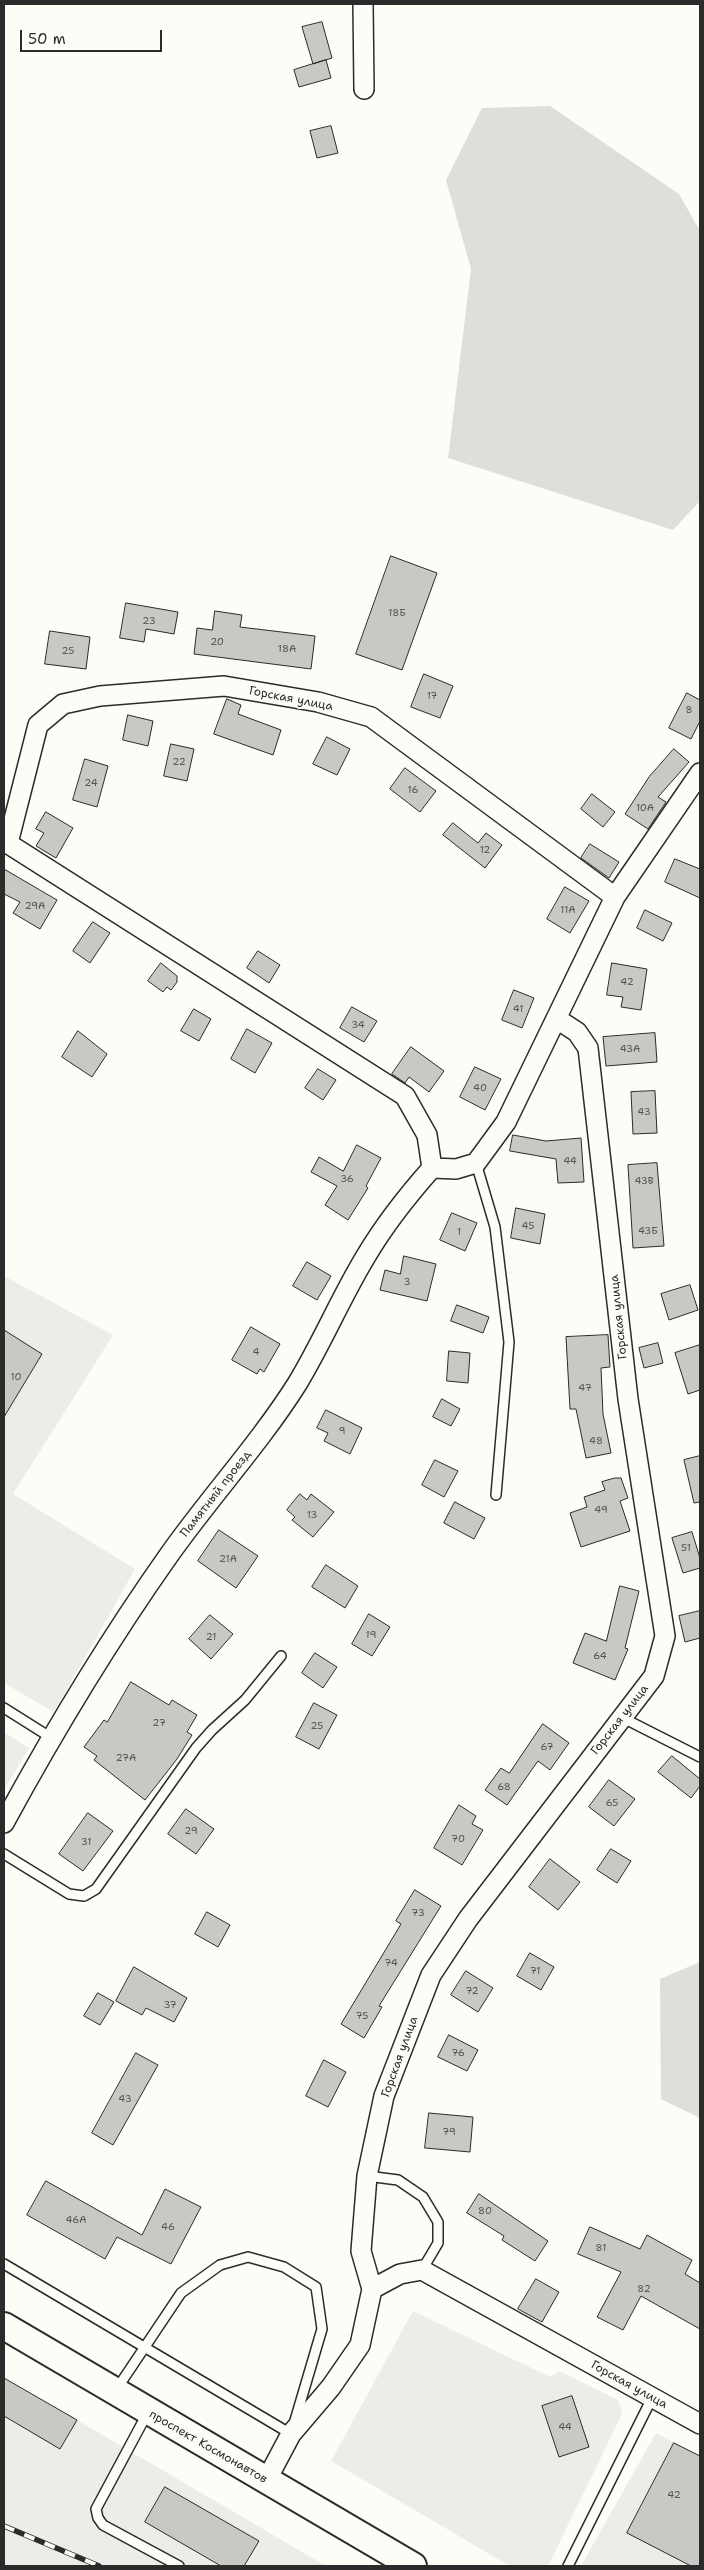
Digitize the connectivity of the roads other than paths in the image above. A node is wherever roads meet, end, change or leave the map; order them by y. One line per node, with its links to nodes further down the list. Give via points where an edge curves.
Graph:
1 (363, 4): 2 (street)
2 (364, 89)
3 (700, 773): 5 (street)
4 (6, 842): 5 (street, Горская улица, via 38,725 63,704 100,696 224,686 318,702 371,717); 8 (street, Горская улица, via 406,1096 427,1135)
5 (616, 897): 6 (street)
6 (557, 1019): 7 (street, via 506,1122); 12 (street, Горская улица, via 577,1032 588,1048 628,1399 665,1636 654,1676)
7 (476, 1163): 8 (street, via 456,1169); 9 (lane, via 495,1227 509,1342)
8 (432, 1168): 13 (street, Памятный проезд, via 403,1201 366,1255 297,1384 170,1554)
9 (496, 1495)
10 (281, 1656): 16 (lane, via 245,1700 196,1748 96,1889 84,1896 70,1894)
11 (4, 1708): 13 (lane)
12 (623, 1718): 14 (lane); 17 (street, Горская улица, via 468,1919 431,1974 384,2096)
13 (50, 1737): 15 (street, Памятный проезд)
14 (700, 1757)
15 (4, 1823)
16 (4, 1854)
17 (367, 2176): 19 (lane, via 398,2180 423,2197 438,2222 438,2243); 20 (street, Горская улица, via 361,2251)
18 (4, 2264): 22 (lane)
19 (422, 2270): 20 (street, via 400,2274); 24 (street, Горская улица)
20 (372, 2289): 27 (street, Горская улица, via 360,2345 332,2386)
21 (4, 2326): 23 (main road, проспект Космонавтов)
22 (144, 2348): 23 (lane); 27 (lane); 27 (lane, via 181,2294 220,2266 248,2257 284,2267 316,2287 322,2330)
23 (115, 2392): 25 (main road, проспект Космонавтов)
24 (652, 2398): 26 (street, Горская улица); 31 (lane)
25 (148, 2412): 28 (main road, проспект Космонавтов); 29 (lane, via 96,2509 103,2525)
26 (700, 2424)
27 (291, 2434): 28 (street, Горская улица)
28 (266, 2481): 30 (main road, проспект Космонавтов)
29 (179, 2566)
30 (412, 2566)
31 (568, 2566)

